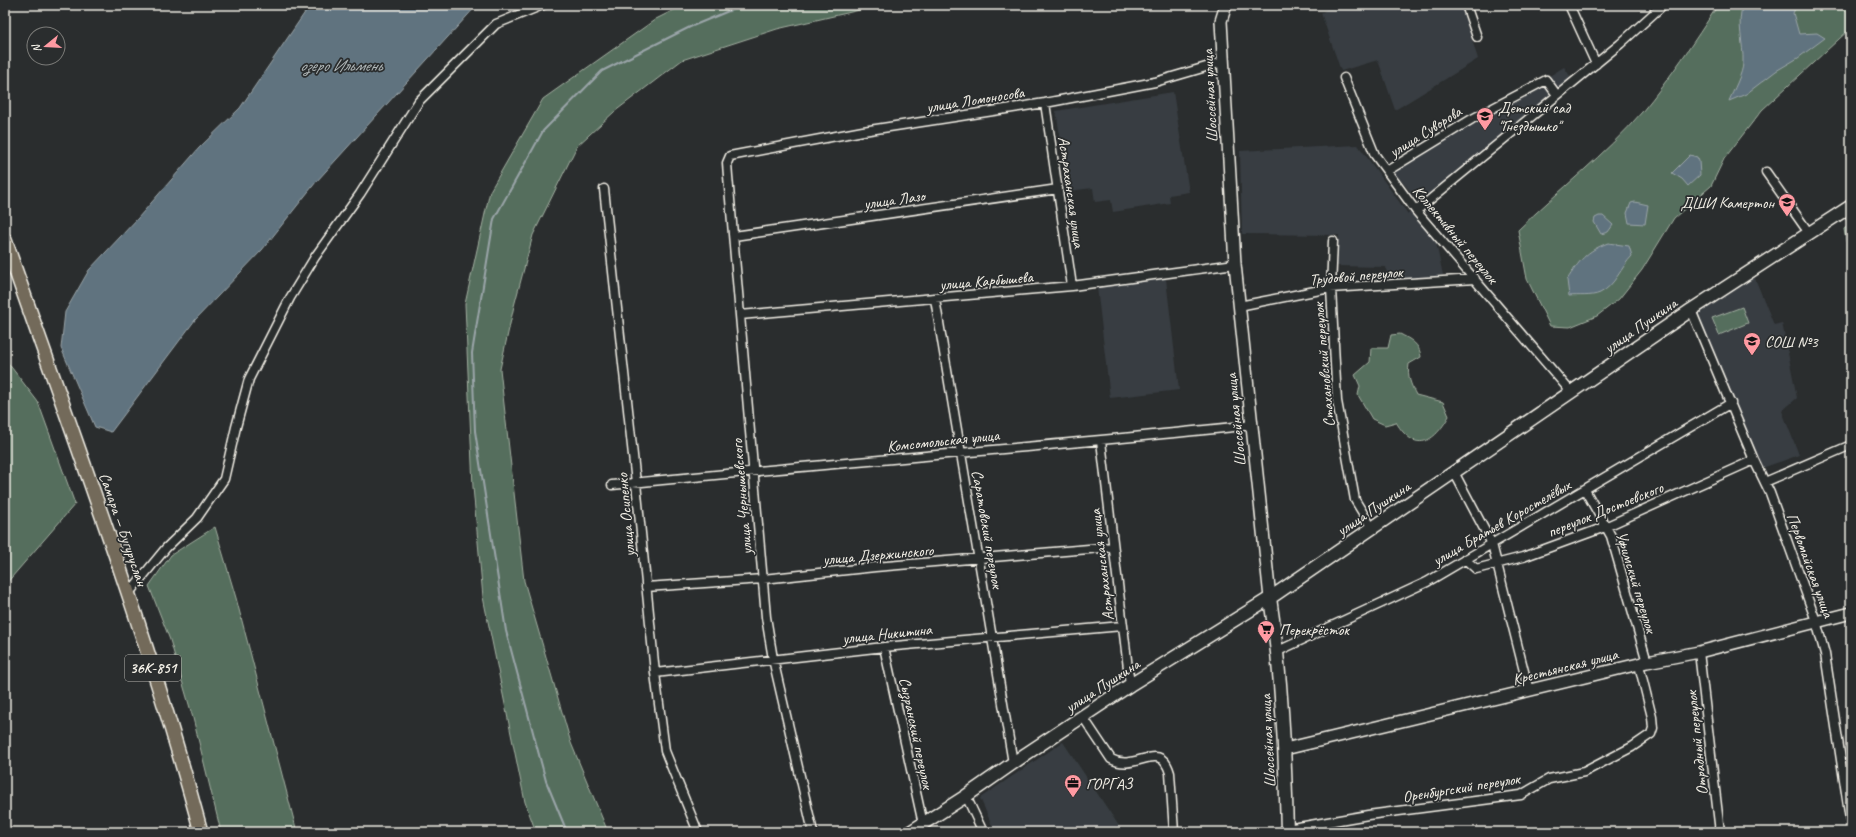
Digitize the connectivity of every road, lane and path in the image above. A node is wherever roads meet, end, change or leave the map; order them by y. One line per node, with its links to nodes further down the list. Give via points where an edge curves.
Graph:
1 (543, 5): 53 (street, via 496,24 419,101 290,298 249,379 224,479 198,518 166,548)
2 (1226, 5): 7 (street, Шоссейная улица, via 1221,21)
3 (1466, 5): 6 (street)
4 (1569, 5): 8 (street)
5 (1663, 5): 8 (street)
6 (1477, 37)
7 (1223, 62): 11 (street, улица Ломоносова, via 1155,82); 23 (street, Шоссейная улица)
8 (1596, 64): 10 (street)
9 (1344, 78): 13 (street, Коллективный переулок, via 1375,155)
10 (1558, 95): 13 (street, улица Суворова, via 1546,80 1472,119); 18 (street)
11 (1045, 103): 12 (street, улица Ломоносова, via 862,131); 16 (street, Астраханская улица)
12 (730, 156): 20 (street, улица Чернышевского, via 727,163)
13 (1387, 172): 18 (street, Коллективный переулок)
14 (1766, 172): 19 (street)
15 (604, 189): 41 (street, улица Осипенко)
16 (1058, 189): 20 (street, улица Лазо); 25 (street, Астраханская улица)
17 (1851, 206): 19 (main road, улица Пушкина)
18 (1416, 211): 24 (street, Коллективный переулок)
19 (1808, 233): 29 (main road, улица Пушкина)
20 (734, 236): 30 (street, улица Чернышевского)
21 (5, 240): 53 (main road, Самара — Бугуруслан / 36К-851)
22 (1333, 241): 26 (street, Стахановский переулок)
23 (1235, 264): 25 (street, улица Карбышева); 28 (street, Шоссейная улица)
24 (1475, 279): 26 (street, Трудовой переулок); 31 (street, Коллективный переулок)
25 (1072, 286): 27 (street, улица Карбышева)
26 (1331, 288): 28 (street, Трудовой переулок); 45 (street, Стахановский переулок, via 1337,401 1355,500)
27 (935, 299): 30 (street, улица Карбышева); 36 (street, Саратовский переулок)
28 (1239, 306): 33 (street, Шоссейная улица)
29 (1691, 310): 31 (main road, улица Пушкина); 32 (street, Первомайская улица)
30 (740, 315): 38 (street, улица Чернышевского)
31 (1572, 392): 39 (main road, улица Пушкина)
32 (1731, 403): 37 (street, Первомайская улица); 43 (street, улица Братьев Коростелёвых)
33 (1252, 425): 34 (street, Комсомольская улица); 54 (street, Шоссейная улица)
34 (1101, 441): 36 (street, Комсомольская улица); 47 (street, Астраханская улица)
35 (1851, 445): 40 (street)
36 (961, 452): 38 (street, Комсомольская улица); 48 (street, Саратовский переулок)
37 (1754, 460): 40 (street, Первомайская улица); 44 (street, переулок Достоевского)
38 (753, 471): 41 (street, Комсомольская улица); 51 (street, улица Чернышевского)
39 (1454, 472): 45 (main road, улица Пушкина); 46 (street)
40 (1765, 482): 56 (street, Первомайская улица)
41 (636, 483): 42 (street, Комсомольская улица); 52 (street, улица Осипенко)
42 (612, 485)
43 (1585, 490): 44 (street, Уфимский переулок); 46 (street, улица Братьев Коростелёвых)
44 (1605, 527): 50 (street, переулок Достоевского, via 1523,557); 63 (street, Уфимский переулок, via 1611,536)
45 (1372, 528): 54 (main road, улица Пушкина)
46 (1492, 544): 49 (street, улица Братьев Коростелёвых); 50 (street)
47 (1113, 547): 48 (street, улица Дзержинского); 57 (street, Астраханская улица)
48 (978, 559): 51 (street, улица Дзержинского); 58 (street, Саратовский переулок)
49 (1465, 560): 50 (street, переулок Достоевского, via 1476,569); 60 (street, улица Братьев Коростелёвых, via 1427,582)
50 (1496, 563): 66 (street)
51 (763, 579): 52 (street, улица Дзержинского); 62 (street, улица Чернышевского)
52 (646, 587): 64 (street, улица Осипенко)
53 (129, 593): 74 (main road, Самара — Бугуруслан / 36К-851, via 173,731)
54 (1270, 598): 60 (main road, Шоссейная улица); 65 (main road, улица Пушкина)
55 (1851, 613): 56 (street, Крестьянская улица)
56 (1816, 621): 61 (street, Крестьянская улица); 72 (street, Первомайская улица, via 1826,654)
57 (1122, 626): 58 (street, улица Никитина); 65 (street, Астраханская улица)
58 (992, 637): 59 (street, улица Никитина); 69 (street, Саратовский переулок)
59 (884, 648): 62 (street, улица Никитина); 71 (street, Сызранский переулок)
60 (1278, 651): 68 (main road, Шоссейная улица)
61 (1699, 652): 63 (street, Крестьянская улица); 80 (street, Отрадный переулок)
62 (773, 659): 64 (street, улица Никитина); 76 (street, улица Чернышевского)
63 (1643, 663): 66 (street, Крестьянская улица); 73 (street, Оренбургский переулок, via 1652,717 1651,734 1584,772 1548,779 1521,795 1368,815)
64 (655, 673): 75 (street, улица Осипенко, via 665,751)
65 (1130, 685): 67 (main road, улица Пушкина)
66 (1529, 691): 68 (street, Крестьянская улица)
67 (1083, 717): 69 (main road, улица Пушкина); 79 (street, via 1111,759 1118,763 1136,762 1154,756 1162,757 1167,763)
68 (1285, 749): 73 (main road, Шоссейная улица)
69 (1013, 764): 70 (main road, улица Пушкина)
70 (966, 796): 71 (main road, улица Пушкина); 78 (street)
71 (923, 824): 77 (main road, улица Пушкина)
72 (1851, 826)
73 (1287, 830)
74 (201, 832)
75 (698, 832)
76 (813, 832)
77 (910, 832)
78 (983, 832)
79 (1174, 832)
80 (1720, 832)

